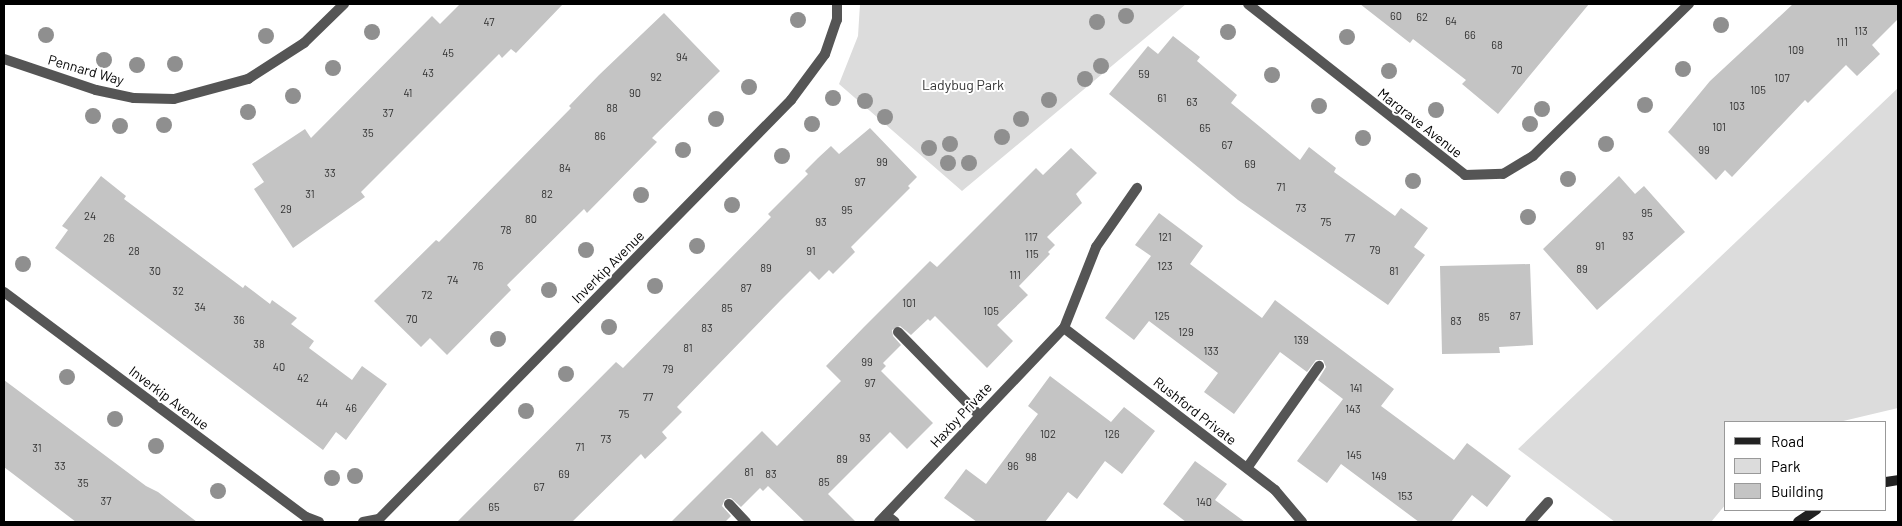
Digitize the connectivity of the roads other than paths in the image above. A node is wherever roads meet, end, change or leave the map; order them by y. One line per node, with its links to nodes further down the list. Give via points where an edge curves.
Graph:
1 (344, 4): 5 (street, Pennard Way, via 304,43 248,79 174,99 134,98 96,90)
2 (837, 4): 18 (street, Inverkip Avenue, via 837,20 825,54 791,100 379,520)
3 (1248, 4): 4 (street, Margrave Avenue, via 1465,175 1504,174 1533,156)
4 (1689, 4)
5 (4, 59)
6 (1137, 188): 8 (street, via 1096,247)
7 (4, 292): 17 (street, Inverkip Avenue, via 306,517)
8 (1064, 328): 11 (street, Haxby Private); 12 (street, Rushford Private)
9 (898, 332): 11 (street)
10 (1319, 366): 12 (street)
11 (978, 415): 16 (street, Haxby Private)
12 (1247, 468): 21 (street, Rushford Private, via 1276,490)
13 (1548, 502): 22 (street)
14 (729, 504): 19 (street)
15 (1814, 511): 23 (street)
16 (882, 519): 20 (street)
17 (319, 522)
18 (363, 522)
19 (746, 522)
20 (895, 522)
21 (1302, 522)
22 (1530, 522)
23 (1798, 522)

